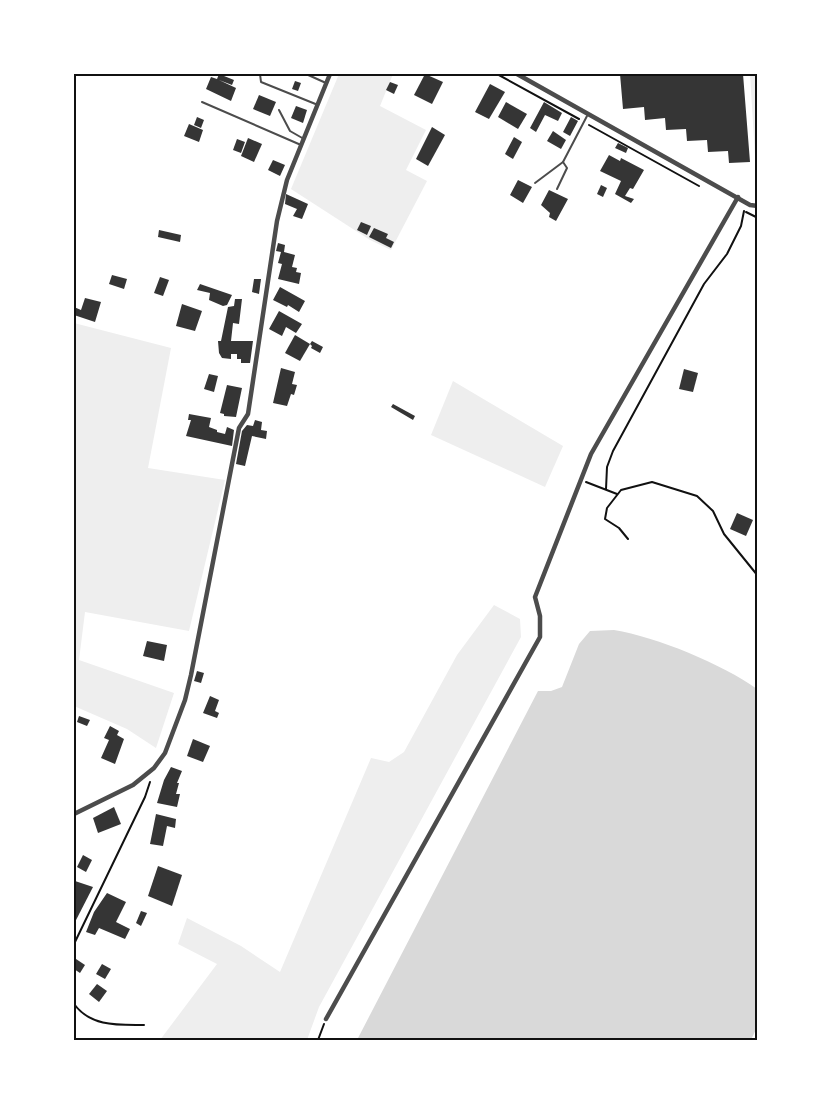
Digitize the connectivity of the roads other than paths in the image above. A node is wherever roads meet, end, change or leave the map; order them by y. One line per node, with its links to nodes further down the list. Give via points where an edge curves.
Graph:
1 (260, 74): 7 (lane, via 261,82)
2 (306, 74): 5 (lane)
3 (330, 74): 5 (street)
4 (517, 74): 9 (street)
5 (326, 83): 7 (street)
6 (202, 102): 11 (lane)
7 (318, 105): 10 (street)
8 (279, 110): 10 (lane, via 290,131)
9 (589, 113): 12 (lane); 15 (street)
10 (304, 139): 11 (street)
11 (301, 145): 17 (street, via 277,221 248,414 239,428 185,700 165,753 154,768 133,785)
12 (563, 162): 13 (lane); 14 (lane, via 567,168)
13 (535, 183)
14 (557, 189)
15 (738, 197): 16 (street); 18 (street, via 591,454 535,597 540,638)
16 (758, 206)
17 (74, 814)
18 (326, 1019)

